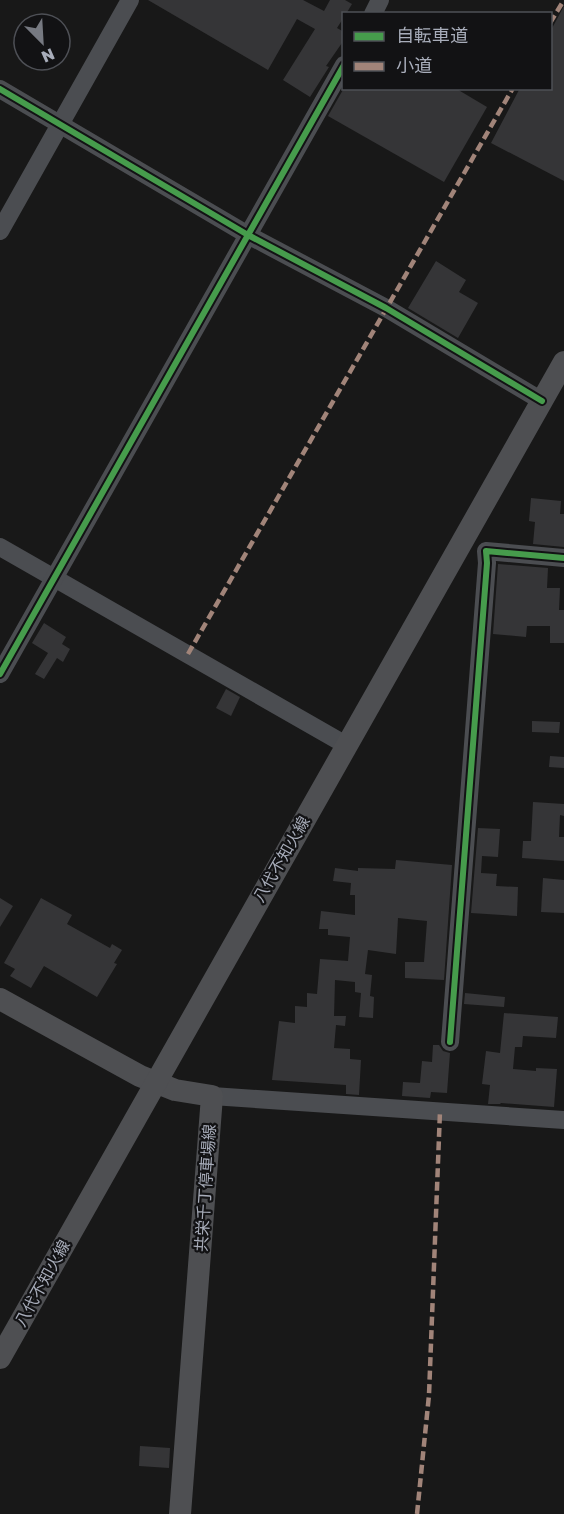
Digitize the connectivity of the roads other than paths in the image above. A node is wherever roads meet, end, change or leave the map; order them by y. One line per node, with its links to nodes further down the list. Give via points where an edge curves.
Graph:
1 (130, 0): 4 (street)
2 (342, 69): 6 (street)
3 (0, 89): 4 (street)
4 (60, 124): 5 (street); 6 (street)
5 (0, 231)
6 (248, 235): 8 (street, via 386,308); 11 (street)
7 (564, 362): 8 (main road, 八代不知火線)
8 (542, 401): 13 (main road, 八代不知火線)
9 (0, 546): 11 (street)
10 (564, 558): 15 (street, via 486,551)
11 (54, 579): 12 (street); 13 (street)
12 (0, 674)
13 (346, 745): 16 (main road, 八代不知火線)
14 (0, 999): 16 (main road)
15 (450, 1042)
16 (154, 1082): 17 (main road); 19 (main road, 八代不知火線)
17 (212, 1096): 18 (street); 20 (main road, 共栄千丁停車場線)
18 (564, 1120)
19 (0, 1358)
20 (180, 1514)

